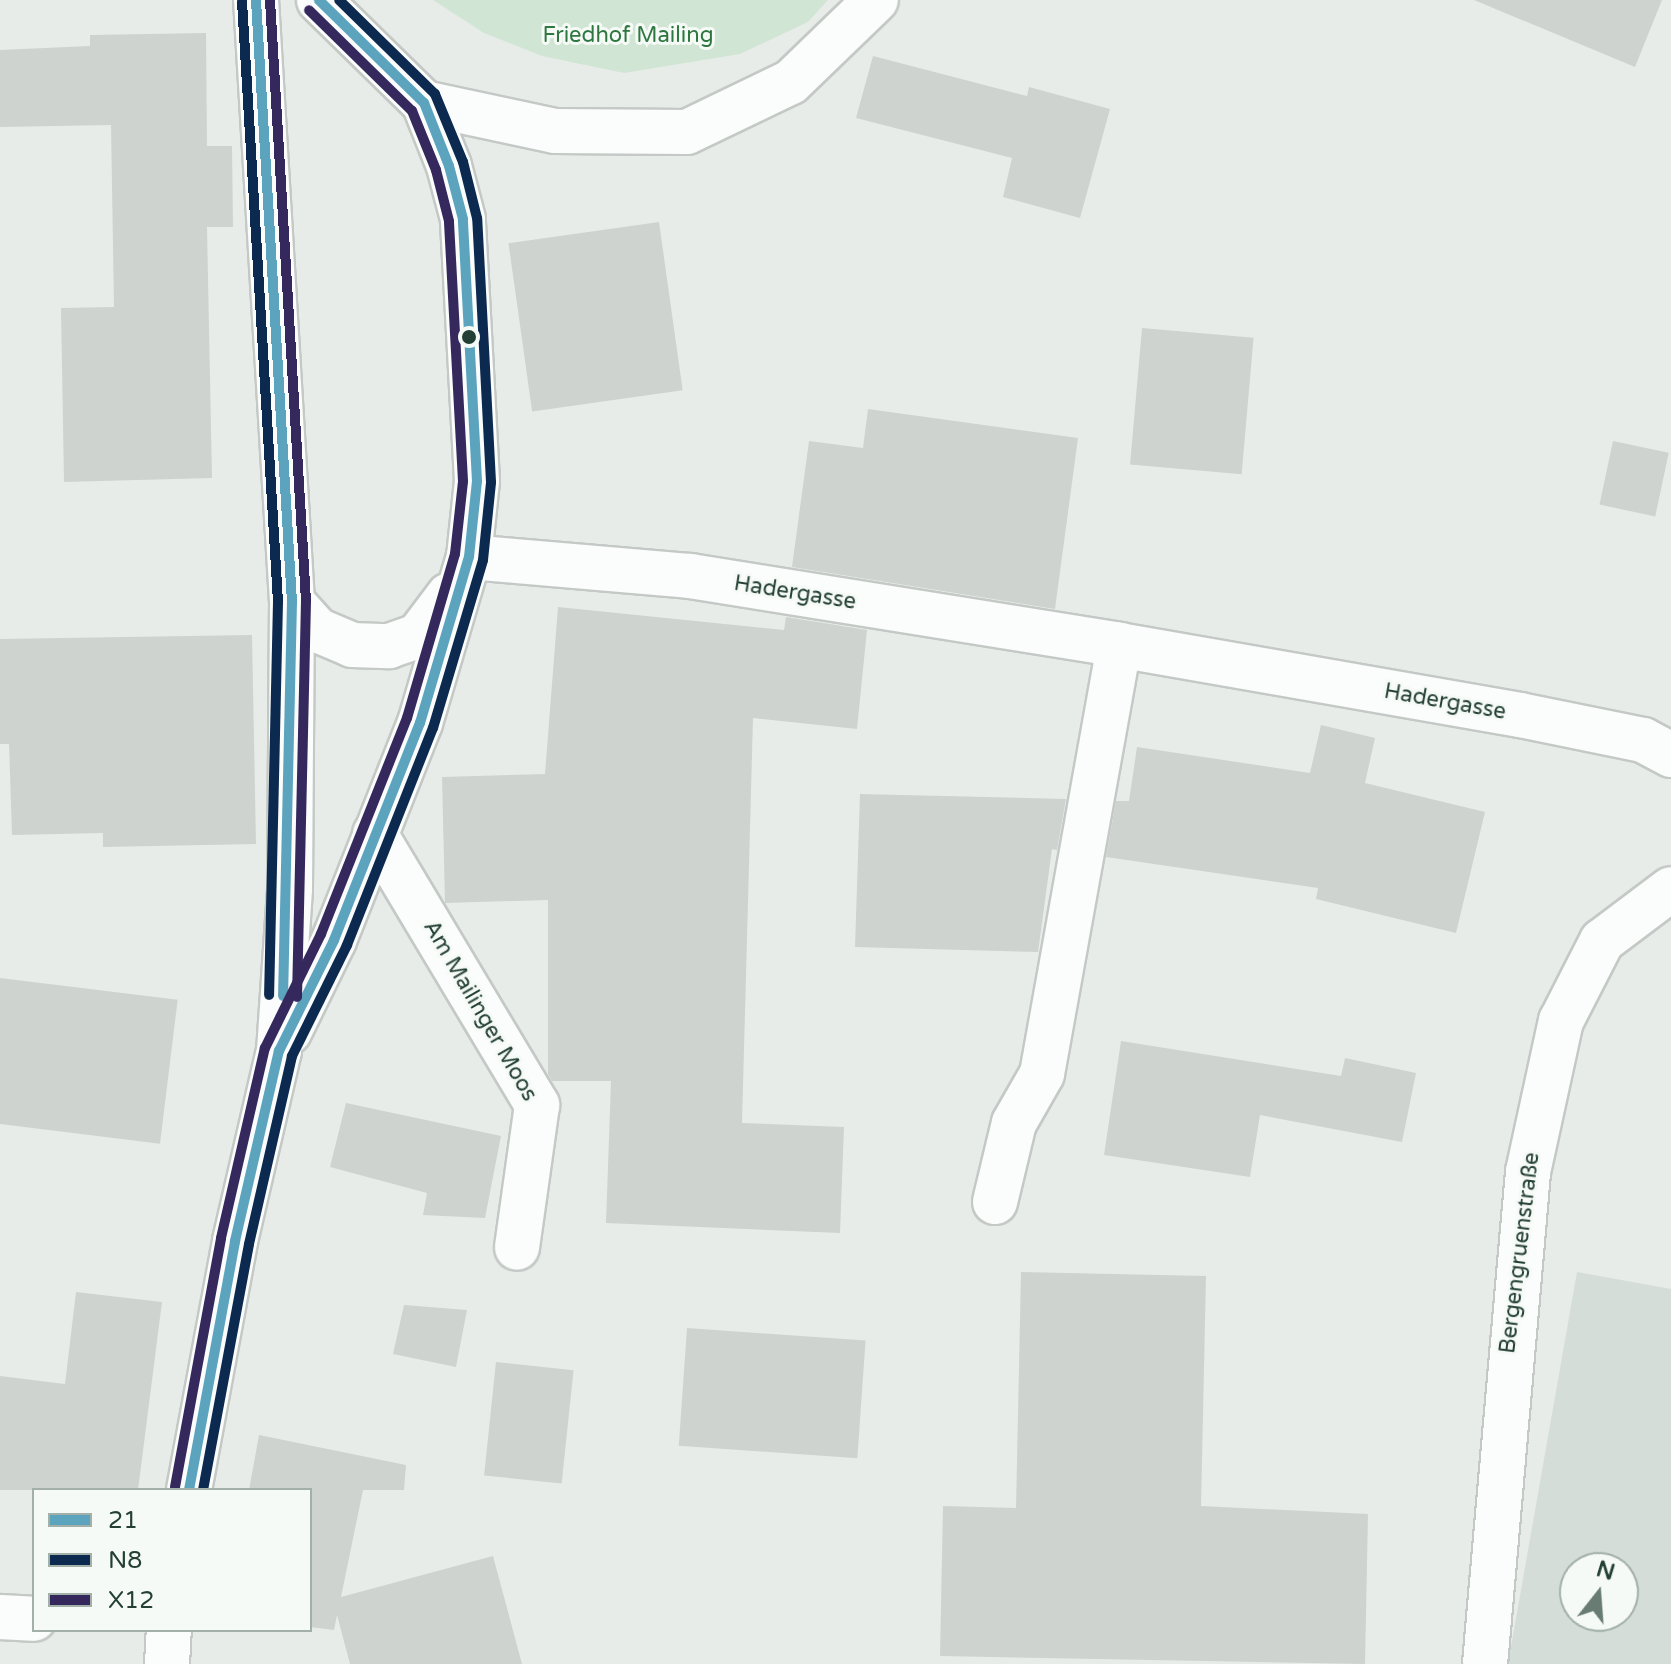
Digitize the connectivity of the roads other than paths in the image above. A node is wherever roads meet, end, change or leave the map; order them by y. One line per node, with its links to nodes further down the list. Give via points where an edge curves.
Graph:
1 (256, 0): 6 (street)
2 (319, 0): 4 (street)
3 (876, 0): 4 (street, via 791,82 687,132 555,131)
4 (424, 103): 5 (street, via 463,219 477,481)
5 (469, 557): 6 (street, via 442,609 418,636 389,646 352,645 317,630); 7 (street, Hadergasse, via 690,576); 9 (street, via 420,723)
6 (292, 602): 11 (street, via 290,888)
7 (1119, 645): 8 (street, Hadergasse, via 1535,718 1643,740); 12 (street, via 1042,1074 1014,1123)
8 (1671, 755)
9 (375, 834): 11 (street, via 334,940); 13 (street, Am Mailinger Moos, via 537,1105)
10 (1671, 889): 19 (street, Bergengruenstraße, via 1602,941 1561,1021 1528,1172)
11 (279, 1051): 14 (street, via 232,1256)
12 (995, 1202)
13 (517, 1248)
14 (189, 1488)
15 (0, 1617): 16 (street)
16 (32, 1619)
17 (169, 1632): 18 (street)
18 (167, 1664)
19 (1485, 1664)

